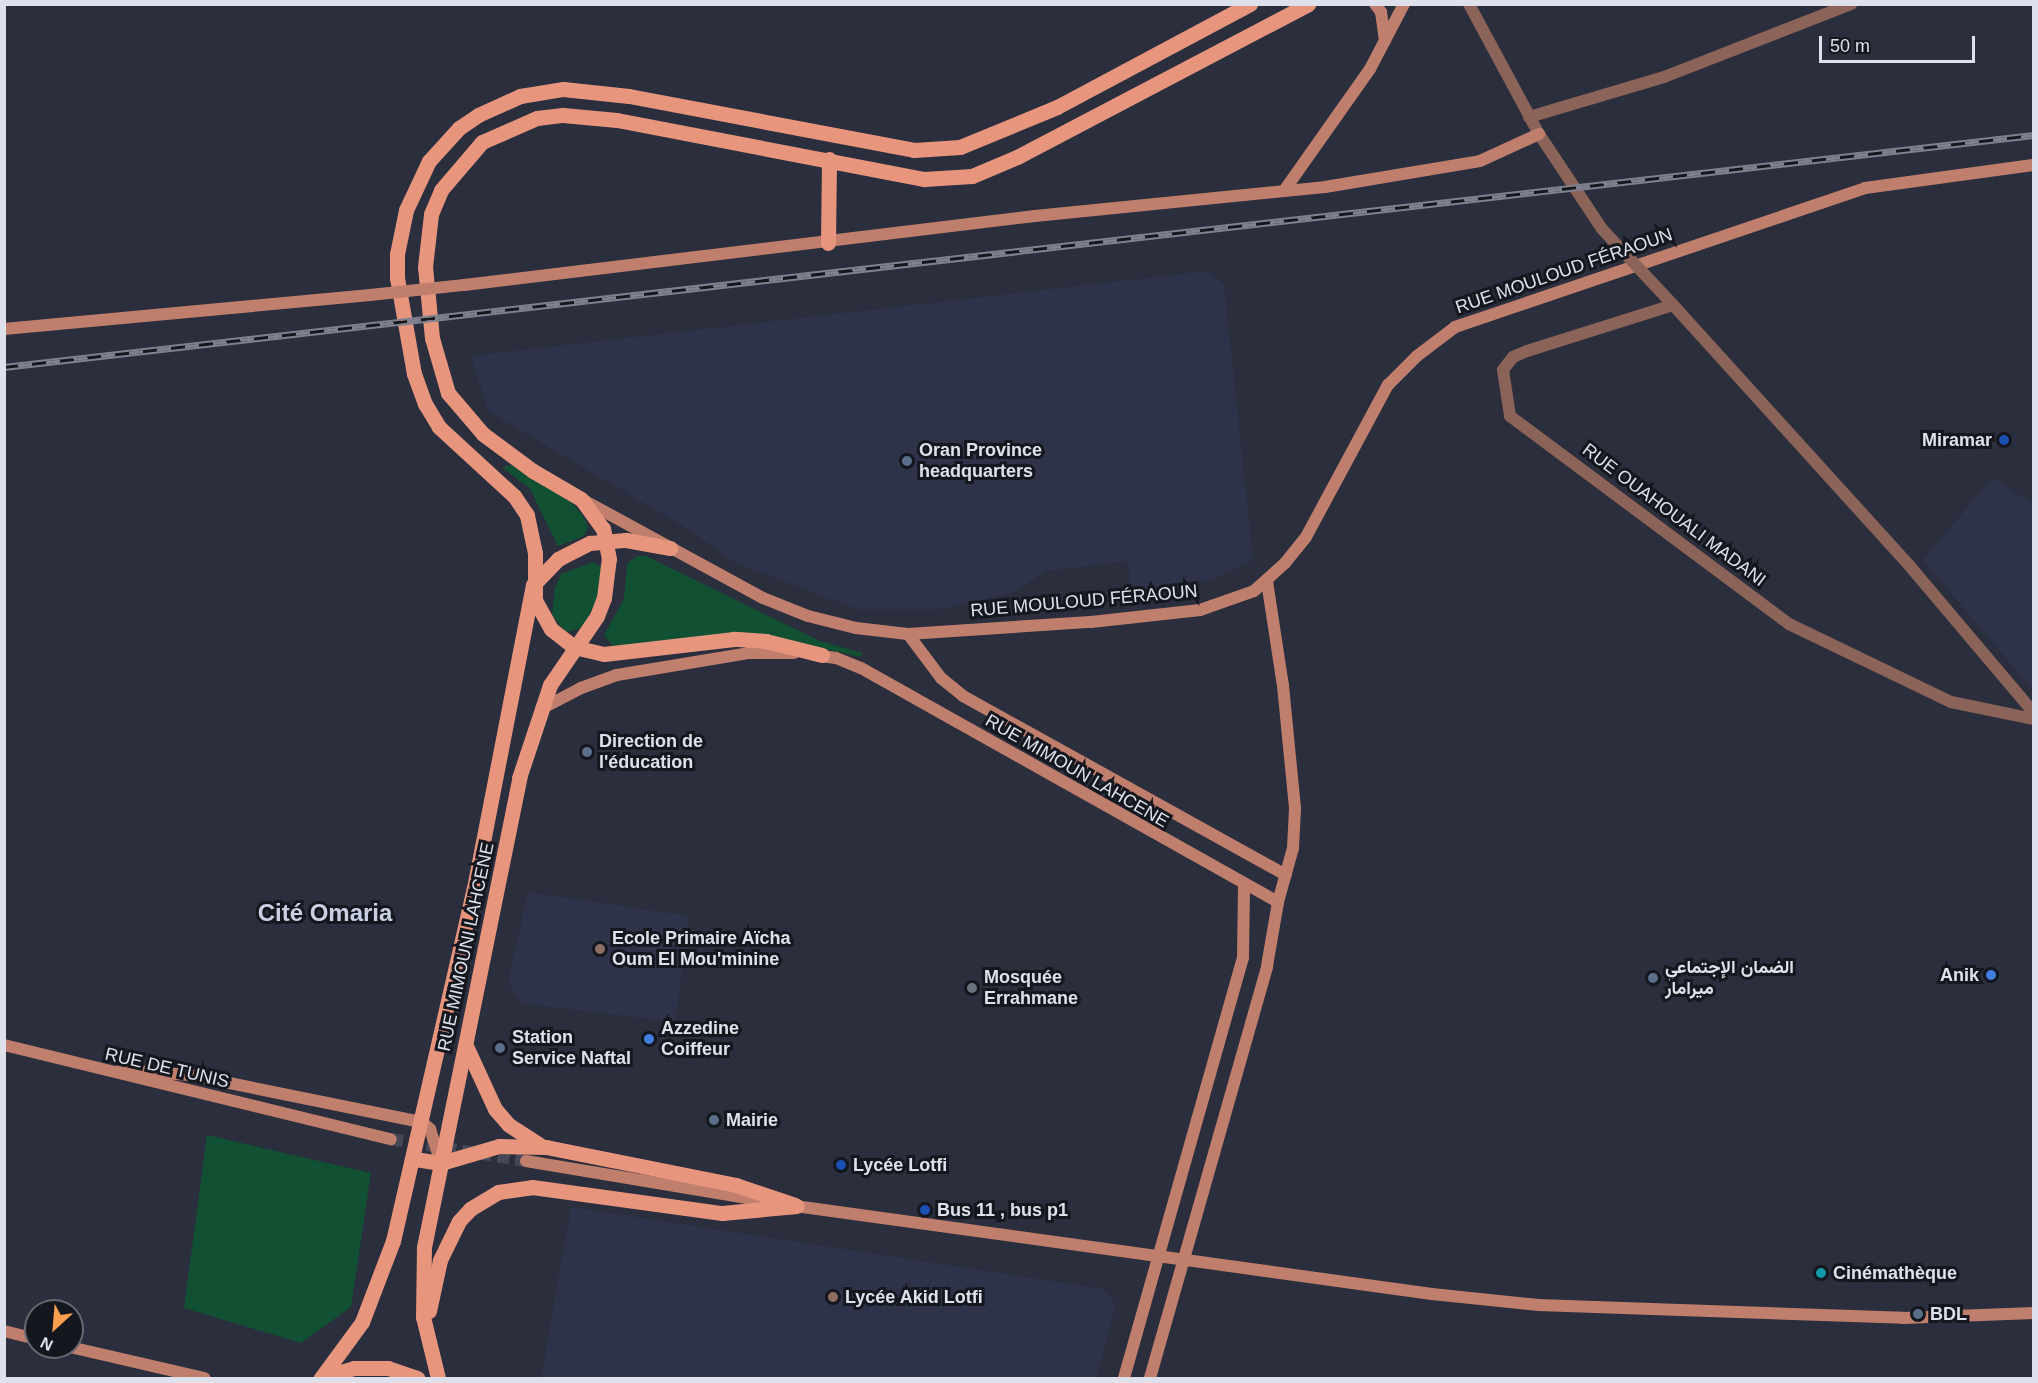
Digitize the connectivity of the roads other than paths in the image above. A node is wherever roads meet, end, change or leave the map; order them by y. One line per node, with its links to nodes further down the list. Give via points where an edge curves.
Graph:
1 (1250, 4): 20 (main road, via 1034,118 983,141 939,151 875,144 628,96 563,88 520,96 459,128 429,161 417,182 400,235 397,278 407,347 424,404 438,427 514,496 527,515 535,553)
2 (1308, 4): 10 (main road, via 994,169 950,180 924,179)
3 (1375, 4): 7 (main road, via 1381,12)
4 (1404, 4): 7 (main road)
5 (1851, 4): 8 (street, via 1664,77)
6 (1470, 7): 8 (street)
7 (1384, 45): 12 (main road)
8 (1529, 117): 9 (street)
9 (1539, 134): 12 (main road, via 1480,160 1326,187); 14 (street, bridge, via 1602,229)
10 (830, 159): 13 (main road); 16 (main road, via 616,120 563,115 537,117 510,127 482,142 454,173 431,214 426,240 432,338 448,393 483,434 532,471)
11 (2034, 165): 19 (main road, RUE MOULOUD FÉRAOUN, via 1865,188 1455,327 1388,385 1306,537)
12 (1286, 188): 13 (main road)
13 (828, 243): 15 (main road, bridge, via 370,296)
14 (1673, 305): 25 (street, via 1908,564); 26 (street, RUE OUAHOUALI MADANI, via 1513,357 1503,370 1510,416 1789,624 1951,702)
15 (4, 329)
16 (581, 499): 17 (main road); 18 (main road, RUE MOULOUD FÉRAOUN)
17 (607, 540): 18 (main road); 20 (main road, via 558,559); 22 (main road, RUE MIMOUNI LAHCENE, via 604,598 587,632)
18 (670, 549): 21 (main road, RUE MOULOUD FÉRAOUN, via 763,598 808,616 856,628)
19 (1267, 581): 21 (main road, RUE MOULOUD FÉRAOUN, via 1238,598 1200,610 1091,622); 27 (main road, via 1283,686 1295,808)
20 (533, 585): 22 (main road, via 541,615); 33 (main road, RUE MIMOUNI LAHCENE, via 474,888)
21 (909, 634): 27 (main road, RUE MIMOUN LAHCENE, via 941,678 963,696)
22 (574, 647): 23 (main road, via 614,655 734,639 766,641); 24 (main road, RUE MIMOUNI LAHCENE, via 558,669)
23 (822, 656): 24 (main road, RUE MIMOUN LAHCENE, via 765,652 637,671 581,687); 28 (main road, RUE MIMOUN LAHCENE, via 861,668)
24 (540, 709): 31 (main road, RUE MIMOUNI LAHCENE, via 519,778)
25 (2034, 713)
26 (2034, 719)
27 (1286, 875): 29 (main road)
28 (1244, 884): 29 (main road, RUE MIMOUN LAHCENE); 40 (main road, via 1243,958)
29 (1278, 902): 41 (main road, via 1267,966)
30 (4, 1045): 32 (main road)
31 (466, 1047): 35 (main road, via 495,1109 528,1140); 38 (main road, RUE MIMOUNI LAHCENE)
32 (89, 1068): 33 (main road, RUE DE TUNIS, via 190,1075); 34 (main road, RUE DE TUNIS)
33 (422, 1122): 36 (main road, RUE MIMOUNI LAHCENE); 38 (main road, via 430,1129)
34 (391, 1138)
35 (546, 1147): 38 (main road, via 499,1146); 39 (main road, via 736,1185)
36 (415, 1159): 38 (main road); 48 (main road, RUE MIMOUNI LAHCENE, via 375,1295 346,1346)
37 (526, 1161): 39 (main road)
38 (441, 1163): 45 (main road, RUE MIMOUNI LAHCENE, via 422,1270)
39 (797, 1206): 40 (main road); 45 (main road, via 722,1213 532,1186 498,1192 470,1209 449,1239 433,1285)
40 (1160, 1255): 41 (main road); 51 (main road)
41 (1185, 1259): 42 (main road, via 1432,1294 1591,1309 1903,1318); 52 (main road)
42 (2034, 1312)
43 (4, 1331): 44 (main road)
44 (24, 1336)
45 (427, 1340): 50 (main road, RUE MIMOUNI LAHCENE)
46 (84, 1350): 47 (main road)
47 (204, 1378)
48 (321, 1378): 49 (main road, via 354,1368 388,1368)
49 (417, 1378)
50 (438, 1378)
51 (1124, 1378)
52 (1150, 1378)

